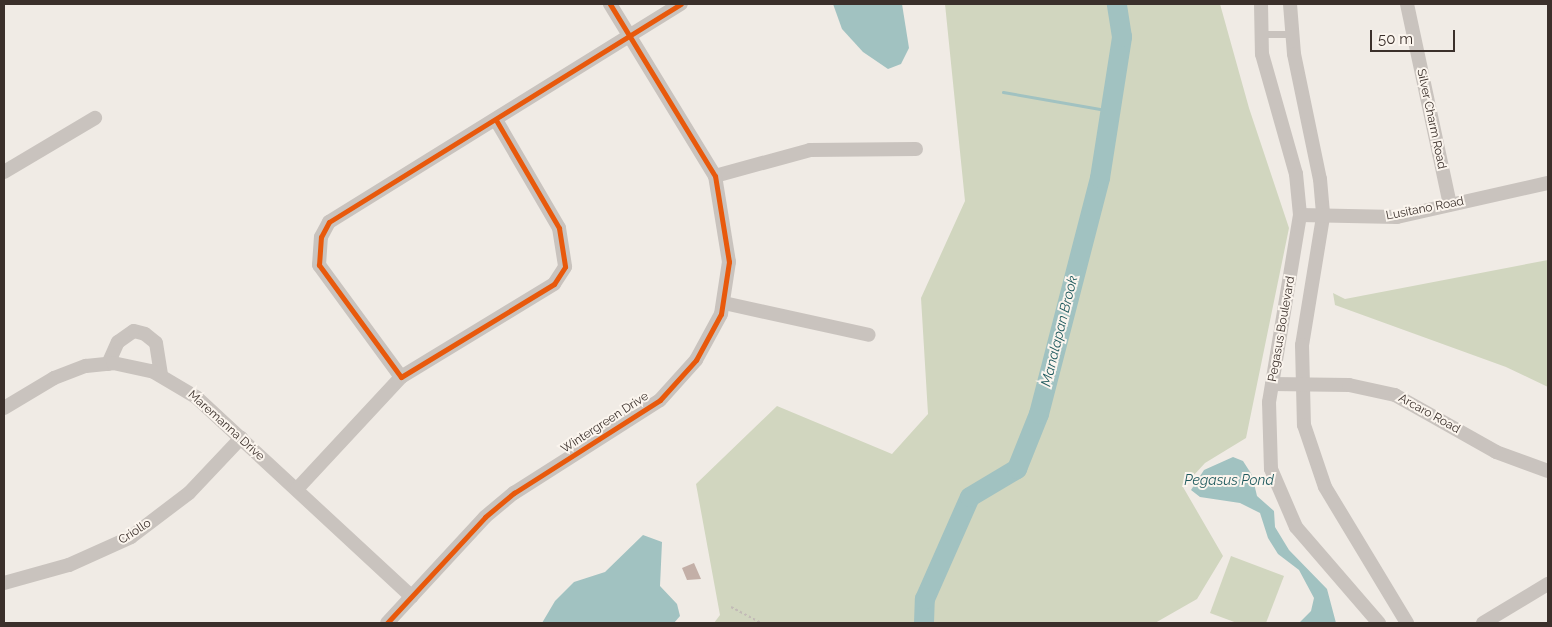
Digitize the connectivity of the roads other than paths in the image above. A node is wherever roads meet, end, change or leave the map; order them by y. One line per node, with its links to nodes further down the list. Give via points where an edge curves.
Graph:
1 (610, 4): 8 (street, Wintergreen Drive)
2 (681, 4): 8 (street)
3 (1261, 4): 6 (street, Pegasus Boulevard)
4 (1290, 4): 7 (street, Pegasus Boulevard)
5 (1407, 4): 15 (street, Silver Charm Road)
6 (1260, 34): 7 (lane); 16 (street, Pegasus Boulevard, via 1262,54 1296,174)
7 (1291, 34): 17 (street, Pegasus Boulevard, via 1318,171)
8 (629, 35): 10 (street); 13 (street, Wintergreen Drive)
9 (95, 118): 12 (street)
10 (496, 120): 22 (street, via 559,228 564,267 554,284); 22 (street, via 329,222 321,236 319,265)
11 (916, 149): 13 (street, via 810,150)
12 (4, 172)
13 (715, 176): 18 (street, Wintergreen Drive, via 729,262)
14 (1548, 183): 15 (street, Lusitano Road)
15 (1450, 204): 17 (street, Lusitano Road, via 1396,217)
16 (1300, 215): 17 (street, Lusitano Road); 23 (street, Pegasus Boulevard)
17 (1323, 217): 24 (street, Pegasus Boulevard, via 1302,345)
18 (724, 302): 19 (street); 31 (street, Wintergreen Drive, via 711,336 696,360 660,400 514,492)
19 (869, 335)
20 (108, 364): 21 (street, Maremanna Drive); 21 (street, via 124,335 146,334 160,353); 25 (street, Maremanna Drive, via 86,366 54,378)
21 (161, 375): 26 (street, Maremanna Drive, via 196,397)
22 (401, 377): 28 (street)
23 (1272, 384): 24 (street, Arcaro Road); 33 (street, Pegasus Boulevard, via 1267,419 1269,453 1284,505 1308,543)
24 (1300, 384): 27 (street, Arcaro Road, via 1349,385 1395,394 1496,452); 34 (street, Pegasus Boulevard, via 1304,424 1316,469)
25 (4, 408)
26 (241, 438): 28 (street, Maremanna Drive); 29 (street, Criollo, via 189,493 131,537 69,565)
27 (1548, 471)
28 (297, 489): 31 (street, Maremanna Drive)
29 (4, 582)
30 (1548, 584): 35 (street)
31 (412, 597): 32 (street, Wintergreen Drive)
32 (386, 623)
33 (1379, 623)
34 (1407, 623)
35 (1483, 623)

